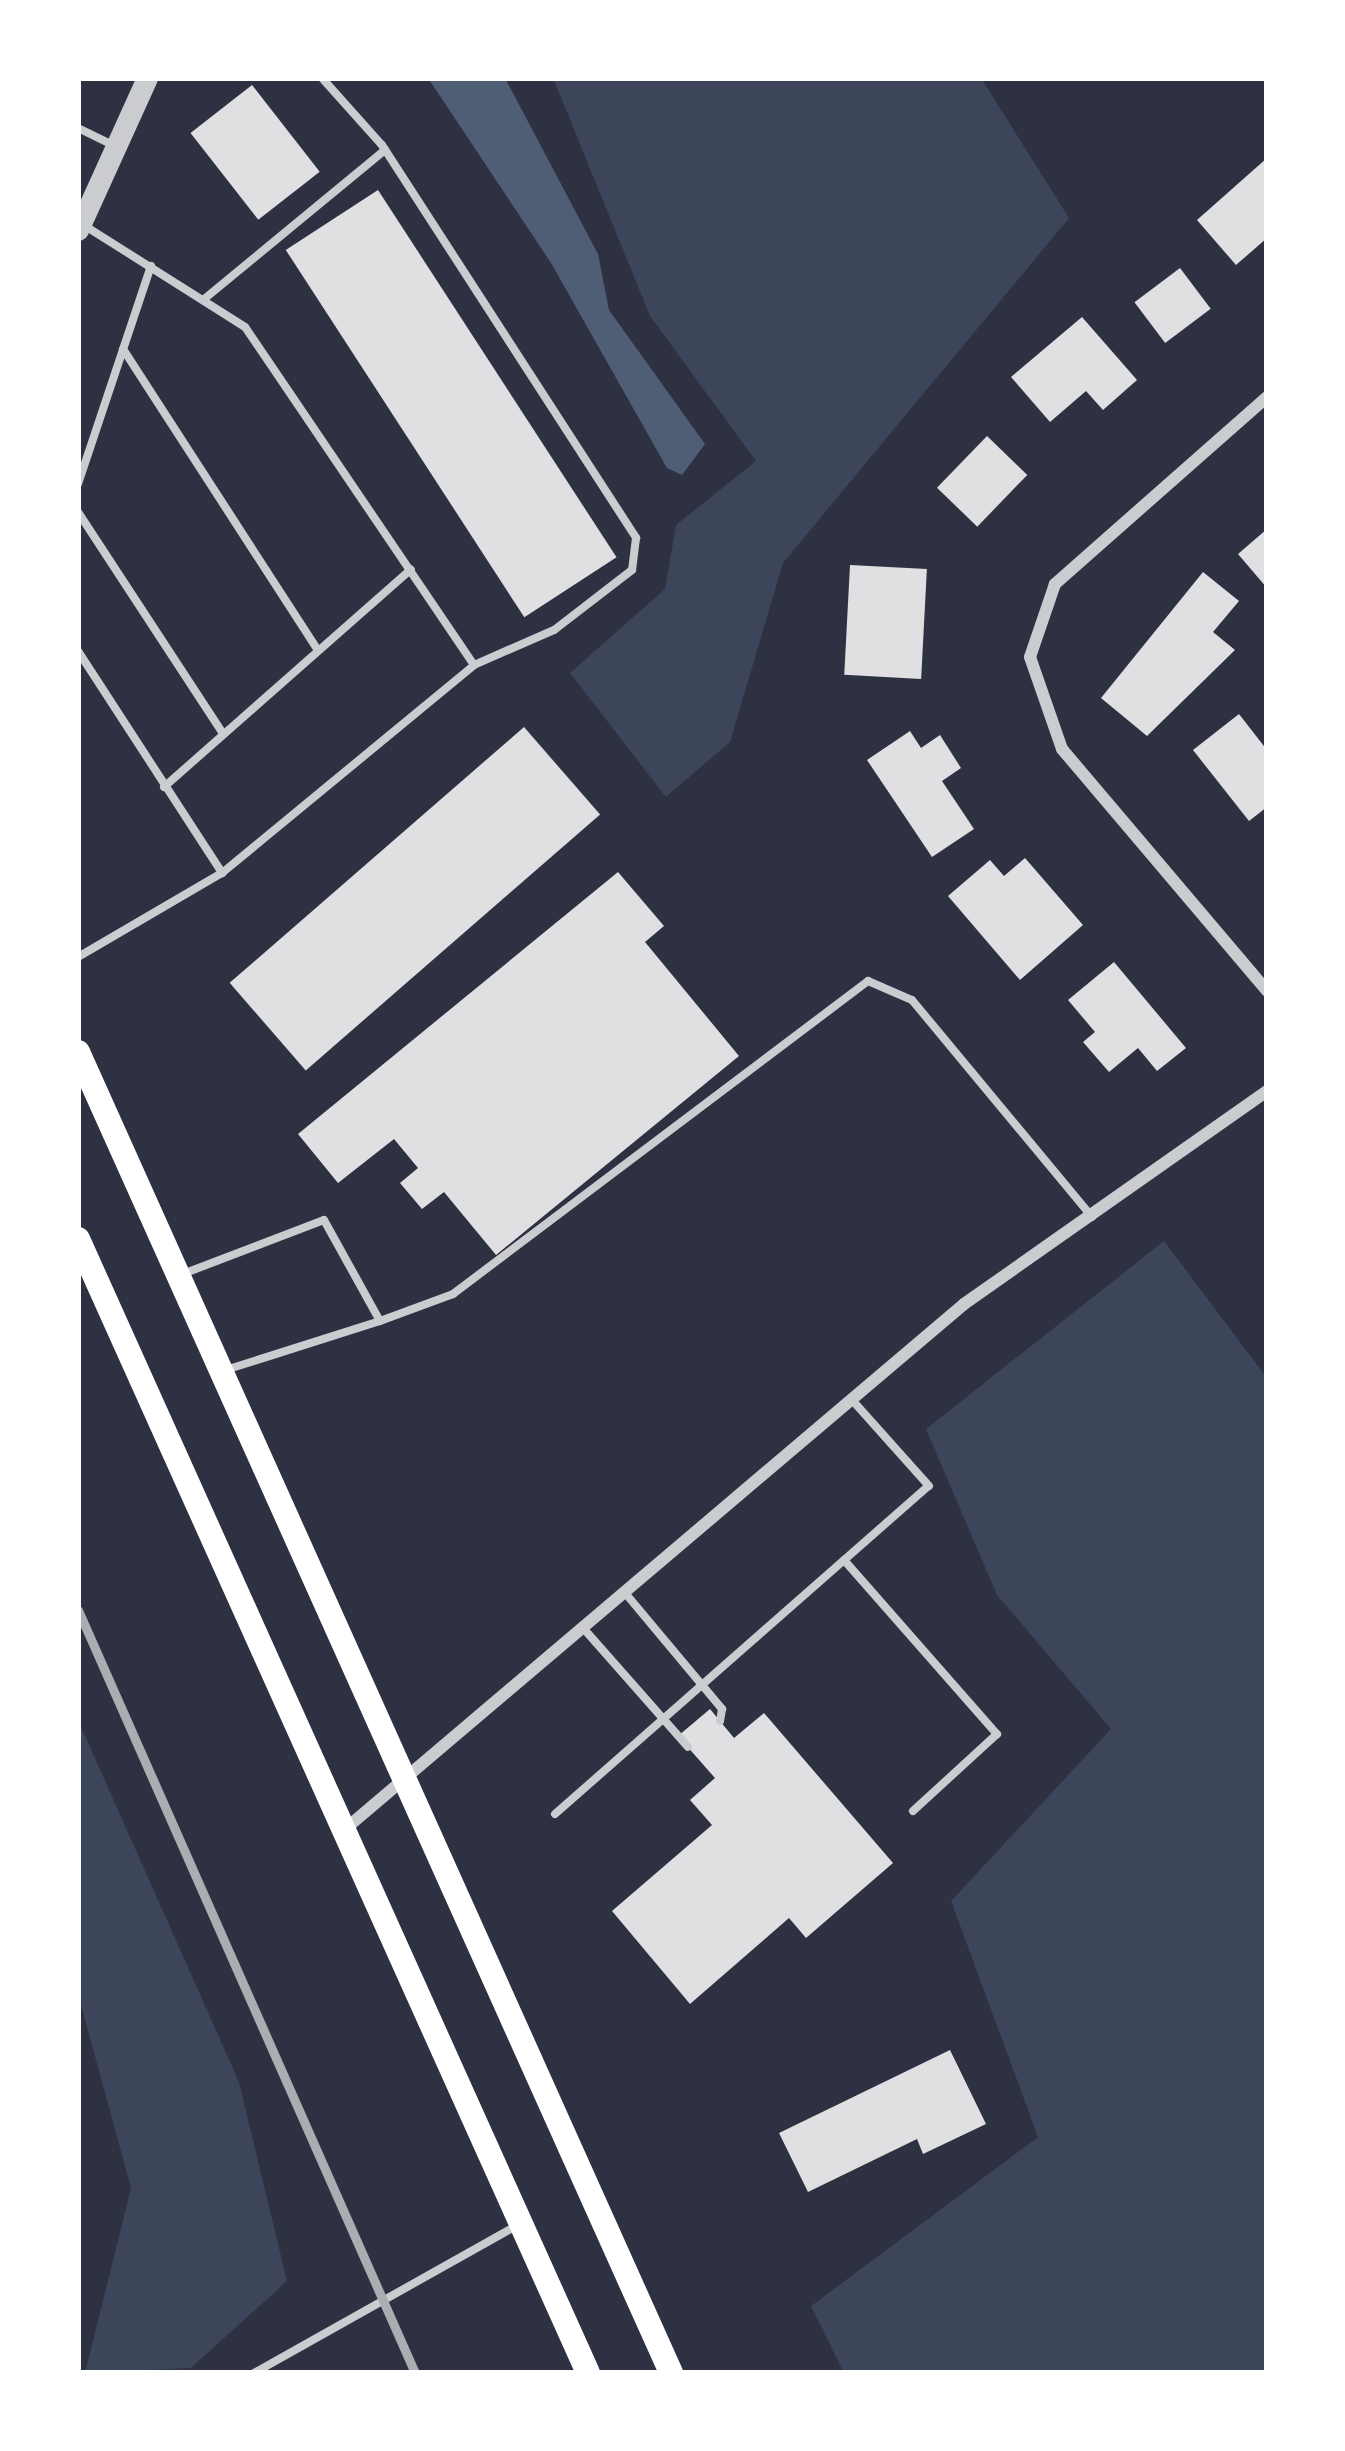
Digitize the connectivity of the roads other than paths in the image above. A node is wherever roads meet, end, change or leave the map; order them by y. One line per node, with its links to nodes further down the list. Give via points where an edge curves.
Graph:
1 (147, 78): 4 (street)
2 (322, 78): 5 (lane)
3 (78, 128): 4 (lane)
4 (113, 145): 6 (street)
5 (385, 150): 8 (lane); 16 (lane, via 636,538 632,570 554,630)
6 (79, 226): 7 (lane)
7 (151, 266): 8 (lane); 9 (lane)
8 (203, 300): 13 (lane, via 245,327)
9 (123, 349): 11 (lane); 15 (lane)
10 (1267, 397): 21 (street, via 1055,584 1030,657 1062,749)
11 (78, 484)
12 (78, 512): 17 (lane)
13 (411, 569): 15 (lane); 16 (lane)
14 (78, 651): 18 (lane)
15 (318, 651): 17 (lane)
16 (474, 664): 19 (lane)
17 (223, 734): 18 (lane)
18 (164, 787): 19 (lane)
19 (222, 873): 20 (lane)
20 (78, 956)
21 (1267, 991)
22 (78, 1052): 26 (main road)
23 (1267, 1091): 24 (street)
24 (1093, 1218): 27 (lane, via 912,1000 868,980 453,1294); 29 (street, via 1013,1268)
25 (78, 1239): 40 (main road)
26 (178, 1276): 27 (lane, via 324,1220); 28 (main road)
27 (380, 1322): 28 (lane)
28 (221, 1372): 37 (main road)
29 (852, 1400): 30 (lane, via 929,1486); 31 (street)
30 (844, 1560): 33 (lane); 38 (lane, via 997,1734)
31 (626, 1594): 32 (street); 33 (lane)
32 (584, 1629): 34 (lane); 37 (street)
33 (702, 1682): 34 (lane); 35 (lane)
34 (657, 1721): 36 (lane); 39 (lane)
35 (720, 1721)
36 (688, 1747)
37 (405, 1781): 40 (street); 44 (main road)
38 (913, 1811)
39 (555, 1814)
40 (343, 1831): 41 (main road)
41 (521, 2224): 42 (lane); 43 (main road)
42 (254, 2373)
43 (588, 2373)
44 (671, 2373)

